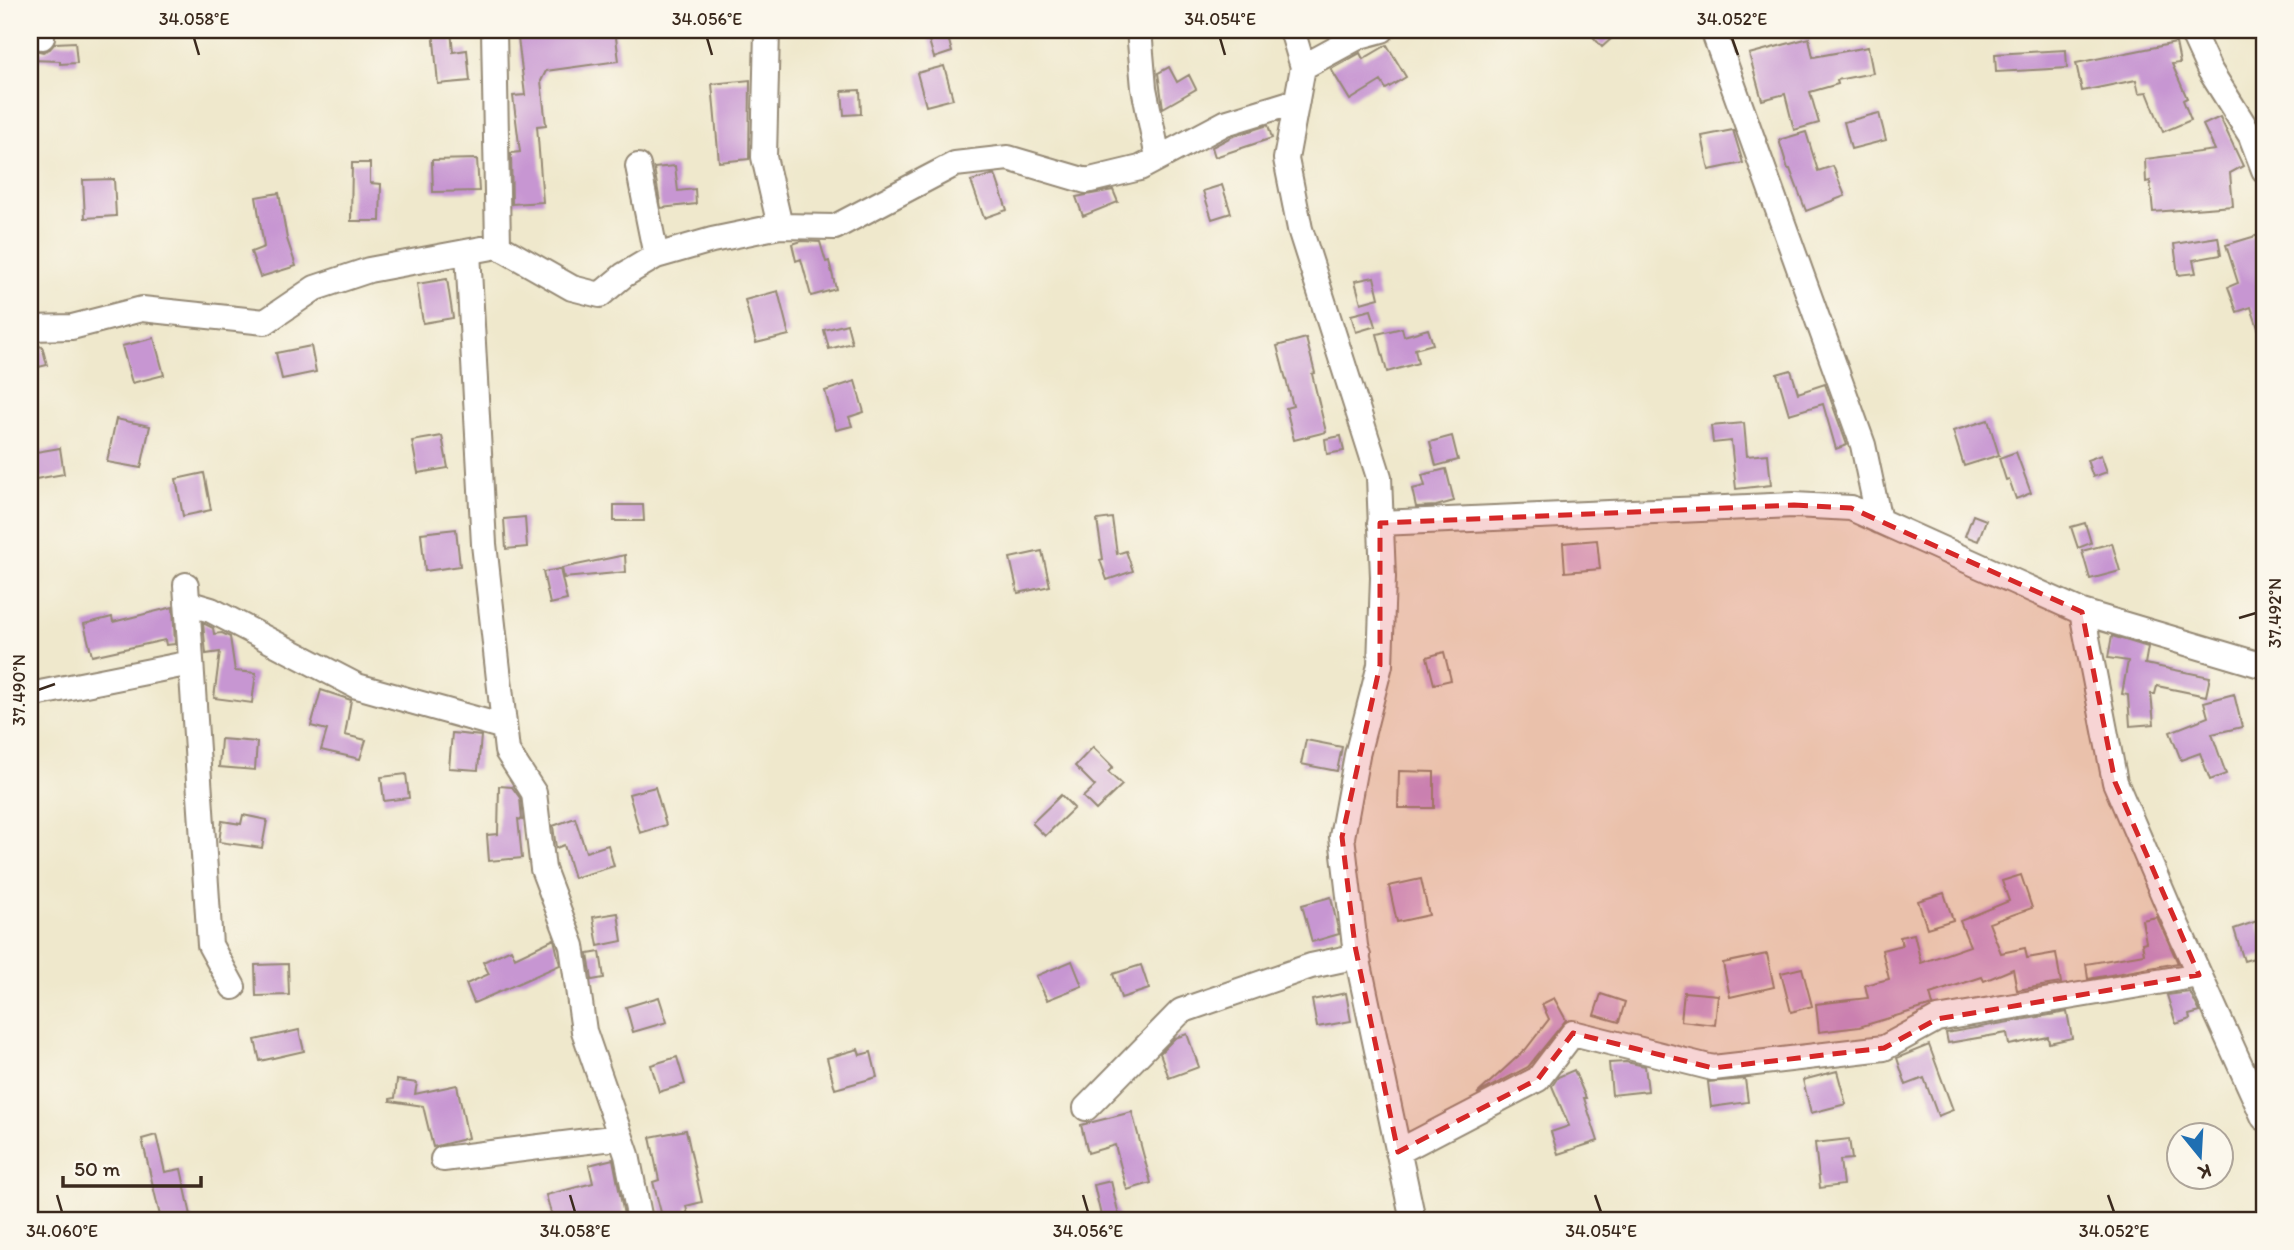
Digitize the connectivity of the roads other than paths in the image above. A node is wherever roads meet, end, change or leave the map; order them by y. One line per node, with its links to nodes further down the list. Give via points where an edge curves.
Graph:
1 (494, 30): 14 (street)
2 (767, 30): 13 (street, via 764,158)
3 (1139, 30): 10 (street, via 1144,88)
4 (1292, 30): 8 (street)
5 (1382, 30): 8 (street, via 1360,36)
6 (1713, 30): 18 (street, via 1863,445)
7 (2191, 30): 12 (street, via 2208,69 2251,136)
8 (1303, 67): 9 (street)
9 (1297, 101): 10 (street, via 1225,122); 19 (street, via 1286,159 1300,229 1379,477)
10 (1158, 158): 13 (street, via 1140,168 1086,181 1008,158 954,164 835,227)
11 (638, 166): 16 (street)
12 (2264, 170)
13 (780, 226): 16 (street)
14 (498, 246): 15 (street); 16 (street, via 572,288 600,295)
15 (468, 252): 17 (street, via 369,270 314,288 265,322 142,309 72,327); 24 (street, via 484,544)
16 (656, 256)
17 (30, 328)
18 (1879, 521): 19 (street, via 1851,508 1794,505); 20 (street)
19 (1380, 523): 25 (street, via 1380,665 1342,837)
20 (2082, 612): 22 (street); 26 (street, via 2115,782)
21 (191, 663): 23 (street); 24 (street, via 186,594 357,686); 27 (street, via 210,944)
22 (2264, 666)
23 (30, 695)
24 (504, 727): 30 (street, via 507,751 534,793 543,869 572,946 584,1031)
25 (1358, 956): 28 (street, via 1311,965 1181,1011); 31 (street)
26 (2199, 975): 29 (street); 31 (street, via 1937,1019 1884,1048 1713,1069 1573,1034 1538,1079)
27 (233, 987)
28 (1086, 1108)
29 (2264, 1118)
30 (620, 1137): 32 (street); 33 (street)
31 (1398, 1152): 34 (street)
32 (443, 1159)
33 (640, 1220)
34 (1413, 1220)

